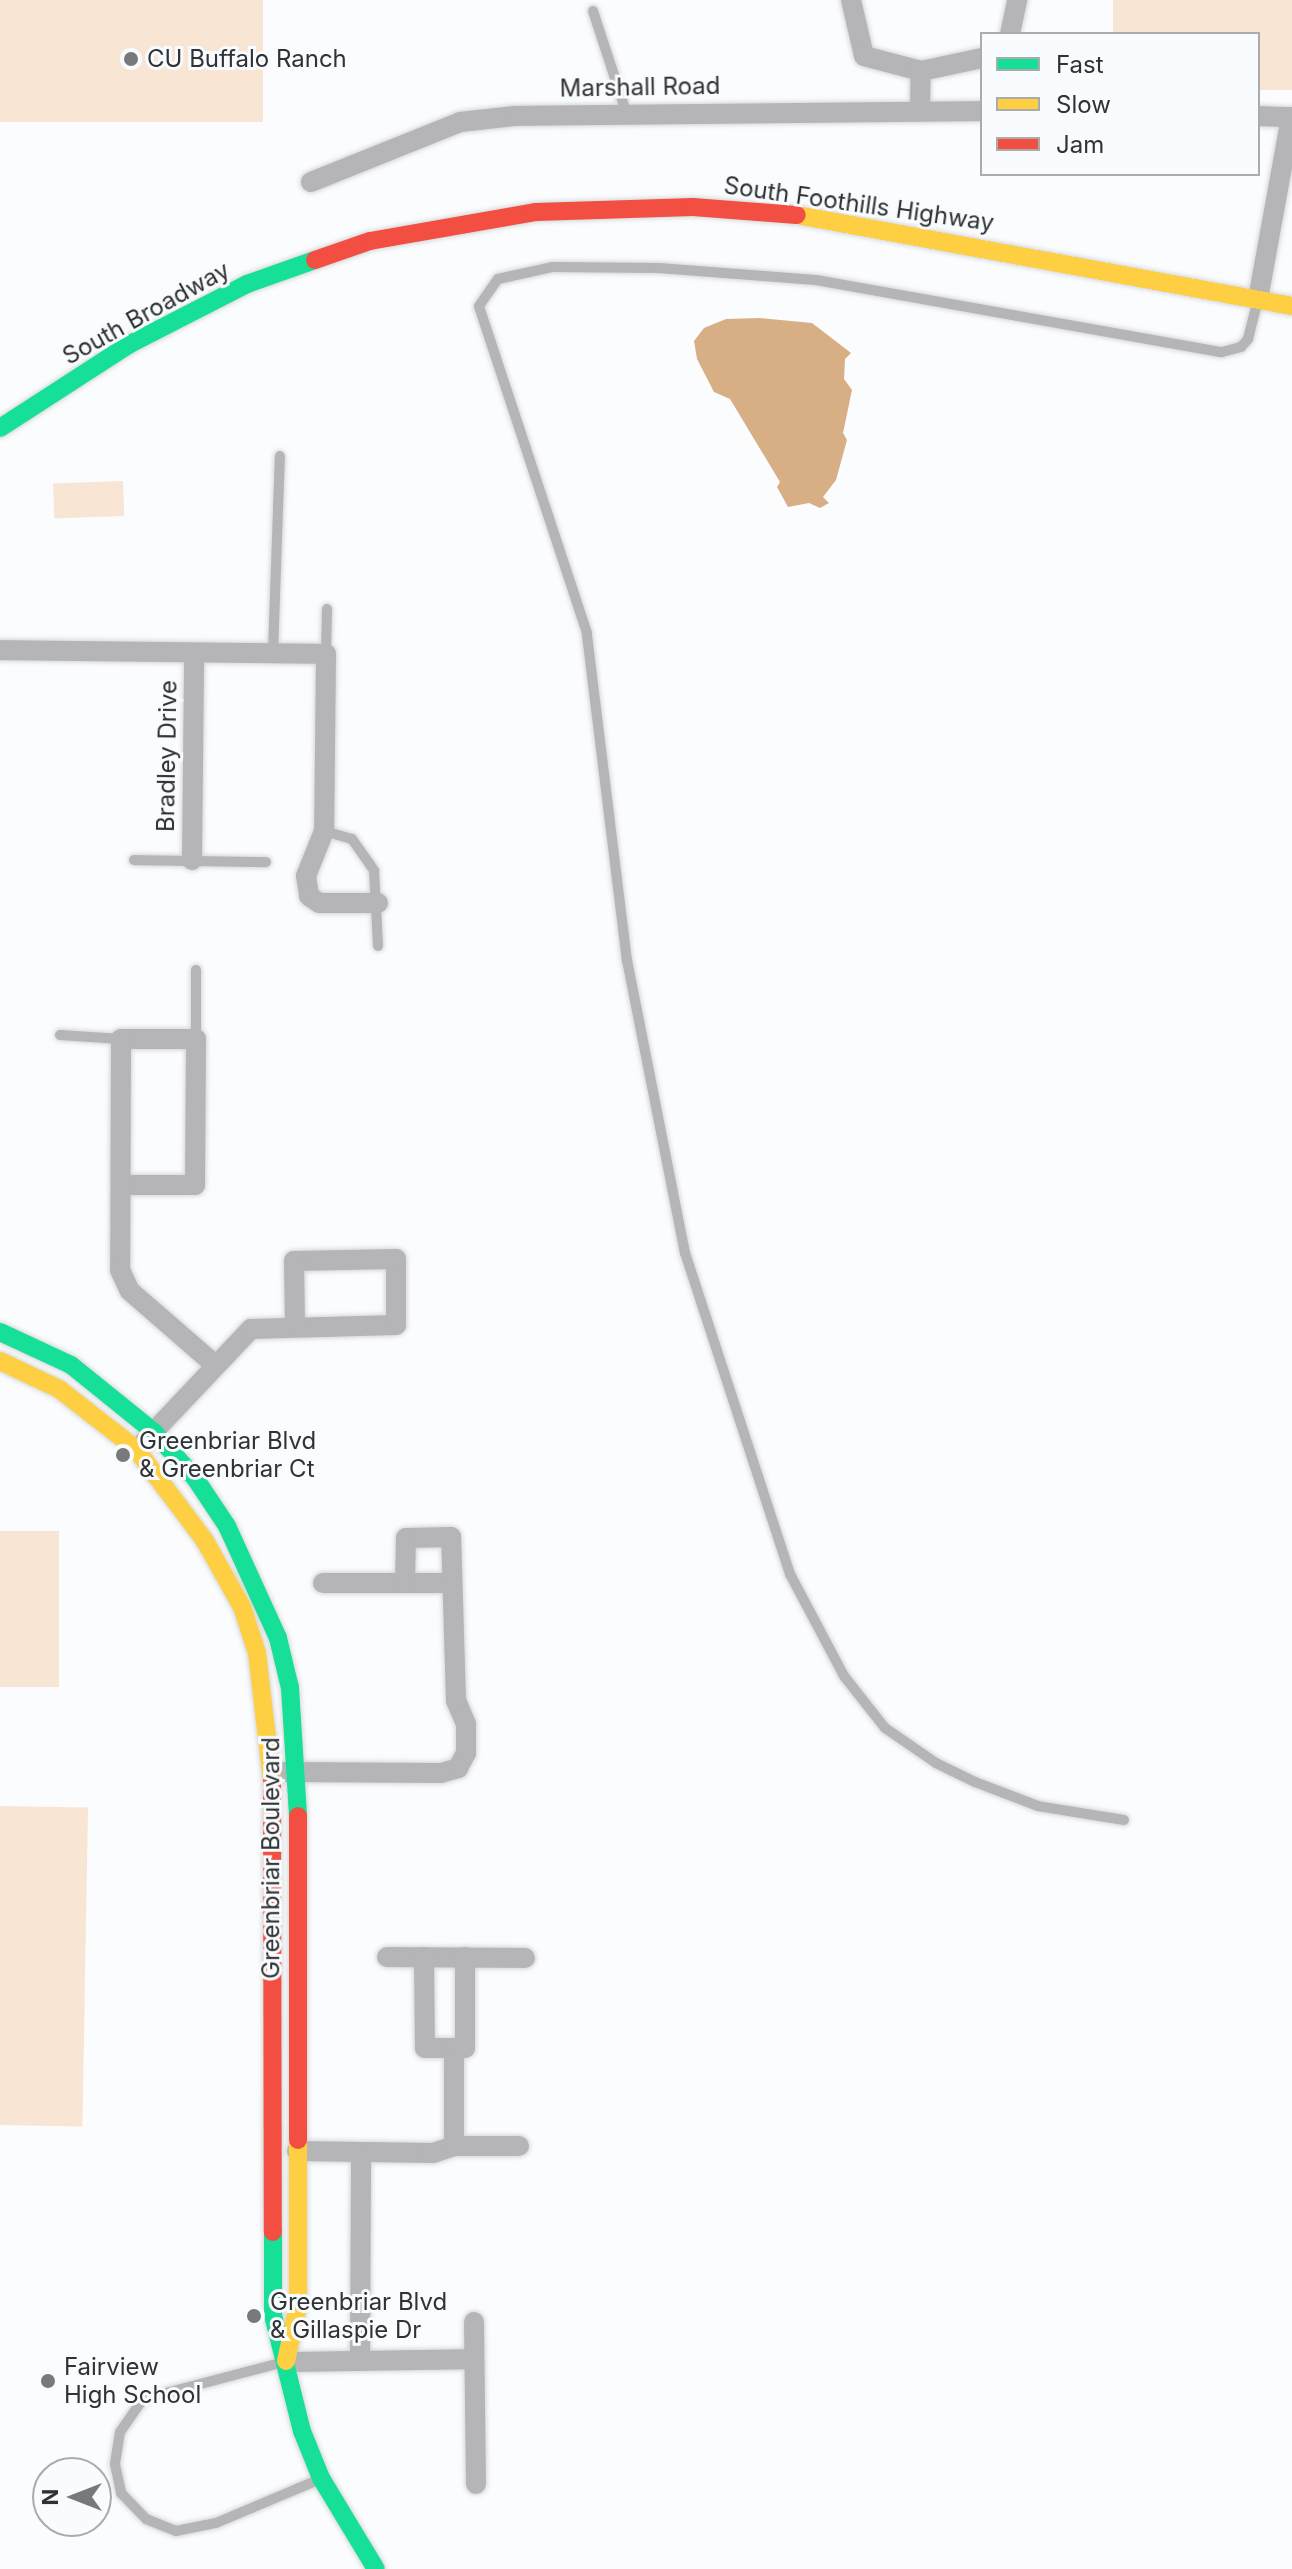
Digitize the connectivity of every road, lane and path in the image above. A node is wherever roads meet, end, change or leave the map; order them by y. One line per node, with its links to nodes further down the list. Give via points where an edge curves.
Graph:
1 (851, 0): 6 (street, via 864,56)
2 (1017, 0): 4 (street)
3 (593, 11): 9 (lane)
4 (1010, 32)
5 (980, 58): 6 (street)
6 (921, 71): 7 (street)
7 (920, 110): 8 (street, Marshall Road); 9 (street, Marshall Road)
8 (980, 111)
9 (627, 115): 12 (street, Marshall Road, via 460,122)
10 (1260, 116): 11 (street)
11 (1292, 117): 14 (street)
12 (311, 182)
13 (323, 256): 14 (main road, South Foothills Highway, via 484,217 627,207 732,208 879,226); 16 (main road, South Broadway, via 200,306)
14 (1258, 299): 15 (main road, South Foothills Highway); 45 (lane, via 1248,339 1241,347 1222,352 816,280 659,268 552,267 498,279 479,306 587,633 627,961 685,1253 790,1574 844,1676 885,1728 975,1782 1038,1806)
15 (1292, 306)
16 (0, 428)
17 (280, 456): 21 (lane)
18 (327, 609): 22 (lane)
19 (0, 650): 20 (street, Bradley Drive)
20 (194, 653): 21 (street, Bradley Drive); 25 (street, Bradley Drive)
21 (273, 653): 22 (street, Bradley Drive)
22 (326, 654): 23 (street)
23 (324, 831): 27 (lane, via 352,839 374,871); 27 (street, via 306,876 309,896 319,903)
24 (134, 860): 25 (lane)
25 (192, 860): 26 (lane)
26 (266, 862)
27 (378, 903): 28 (lane)
28 (378, 946)
29 (196, 970): 32 (lane)
30 (60, 1035): 31 (lane)
31 (121, 1039): 32 (street); 33 (street)
32 (196, 1039): 33 (street, via 195,1185)
33 (122, 1185): 37 (street, via 120,1270 130,1291)
34 (295, 1324): 34 (street, via 294,1261 396,1259 396,1325); 37 (street, via 251,1329)
35 (0, 1332): 38 (main road, Greenbriar Boulevard, via 71,1365)
36 (0, 1361): 39 (main road, Greenbriar Boulevard, via 59,1389)
37 (215, 1365): 38 (street)
38 (154, 1432): 39 (street); 44 (main road, Greenbriar Boulevard, via 195,1478 260,1590 290,1688)
39 (136, 1449): 43 (main road, Greenbriar Boulevard, via 205,1541 242,1607 257,1653)
40 (323, 1583): 41 (street)
41 (405, 1583): 42 (street); 42 (street, via 406,1538 451,1537)
42 (452, 1583): 44 (street, via 456,1701 466,1724 466,1753 458,1768 441,1773)
43 (272, 1772): 44 (street); 58 (main road, Greenbriar Boulevard, via 273,2315)
44 (298, 1772): 53 (main road, Greenbriar Boulevard)
45 (1124, 1820)
46 (387, 1957): 47 (street)
47 (424, 1957): 48 (street); 50 (street, via 425,2048)
48 (465, 1957): 49 (street); 50 (street, via 465,2048)
49 (525, 1958)
50 (454, 2048): 51 (street)
51 (454, 2146): 52 (street); 54 (street, via 433,2153)
52 (519, 2146)
53 (297, 2151): 54 (street); 58 (main road, Greenbriar Boulevard, via 298,2306)
54 (361, 2154): 56 (street)
55 (474, 2322): 57 (street)
56 (360, 2359): 57 (street); 58 (street)
57 (473, 2359): 60 (street)
58 (286, 2362): 59 (main road, Greenbriar Boulevard, via 302,2431); 59 (lane, via 143,2399 120,2432 115,2464 121,2493 146,2519 176,2531 216,2523)
59 (321, 2478): 61 (main road, Greenbriar Boulevard)
60 (476, 2484)
61 (376, 2569)

